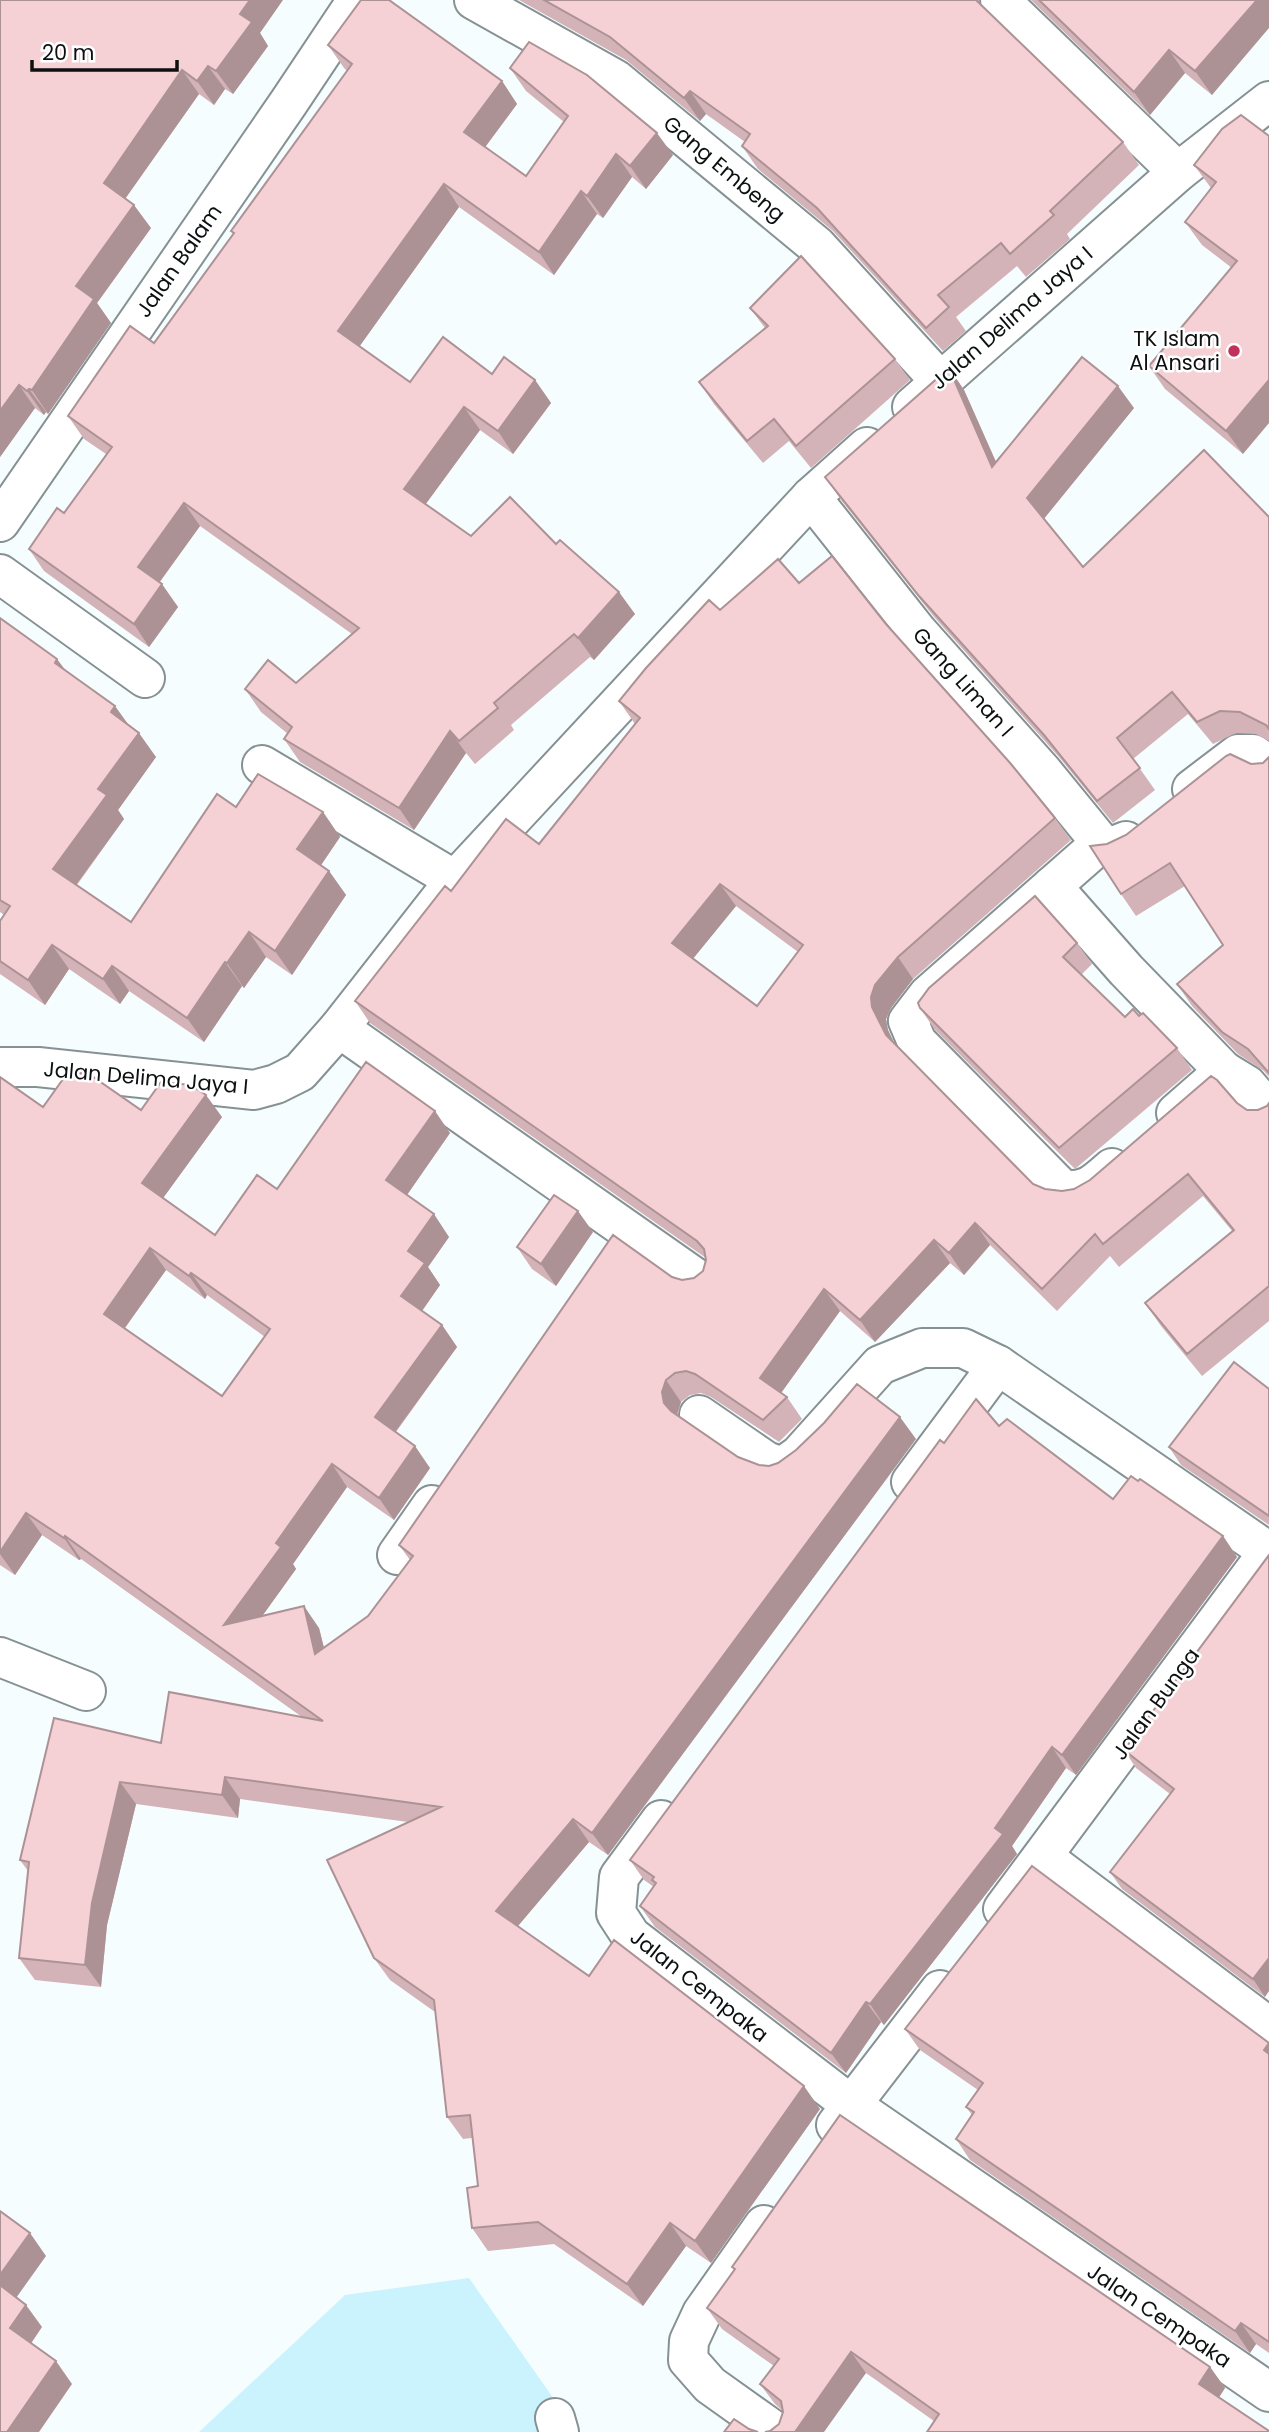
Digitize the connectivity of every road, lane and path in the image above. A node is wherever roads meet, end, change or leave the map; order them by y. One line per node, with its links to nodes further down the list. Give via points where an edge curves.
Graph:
1 (357, 0): 8 (street, Jalan Balam)
2 (1000, 0): 5 (street)
3 (478, 1): 6 (street, Gang Embeng, via 615,79 817,246)
4 (1269, 101): 5 (street, Jalan Delima Jaya I)
5 (1178, 172): 6 (street, Jalan Delima Jaya I)
6 (940, 381): 7 (street, Jalan Delima Jaya I)
7 (811, 497): 13 (street, Gang Liman I, via 918,632 1043,772); 14 (street, Jalan Delima Jaya I)
8 (0, 522)
9 (0, 574): 10 (street)
10 (145, 678)
11 (262, 765): 14 (street)
12 (1269, 765): 13 (street, via 1253,754 1238,754)
13 (1135, 830): 15 (street)
14 (455, 880): 16 (street, Jalan Delima Jaya I)
15 (1052, 886): 18 (street); 18 (street, via 928,995 908,1021 917,1042 1063,1190 1079,1192)
16 (339, 1028): 17 (street, Jalan Delima Jaya I, via 300,1072 254,1090); 20 (street)
17 (0, 1067)
18 (1224, 1071): 19 (street, via 1247,1085)
19 (1269, 1111)
20 (623, 1227): 21 (street); 22 (street)
21 (600, 1261)
22 (700, 1281)
23 (998, 1365): 24 (street, via 964,1348 922,1348 880,1365 799,1455 782,1467); 26 (street); 27 (street)
24 (699, 1415)
25 (452, 1476): 28 (street)
26 (891, 1510)
27 (1269, 1552): 32 (street, Jalan Bunga)
28 (397, 1555)
29 (0, 1657): 30 (street)
30 (86, 1691)
31 (685, 1788): 36 (street, Jalan Cempaka, via 619,1877 616,1913 631,1936)
32 (1043, 1857): 33 (street, Jalan Bunga); 35 (street)
33 (984, 1933)
34 (959, 1965): 36 (street)
35 (1269, 2027)
36 (850, 2104): 37 (street); 39 (street, Jalan Cempaka)
37 (819, 2148)
38 (788, 2192): 40 (street, via 702,2314 689,2341 688,2360 710,2385)
39 (1269, 2392)
40 (776, 2432)

